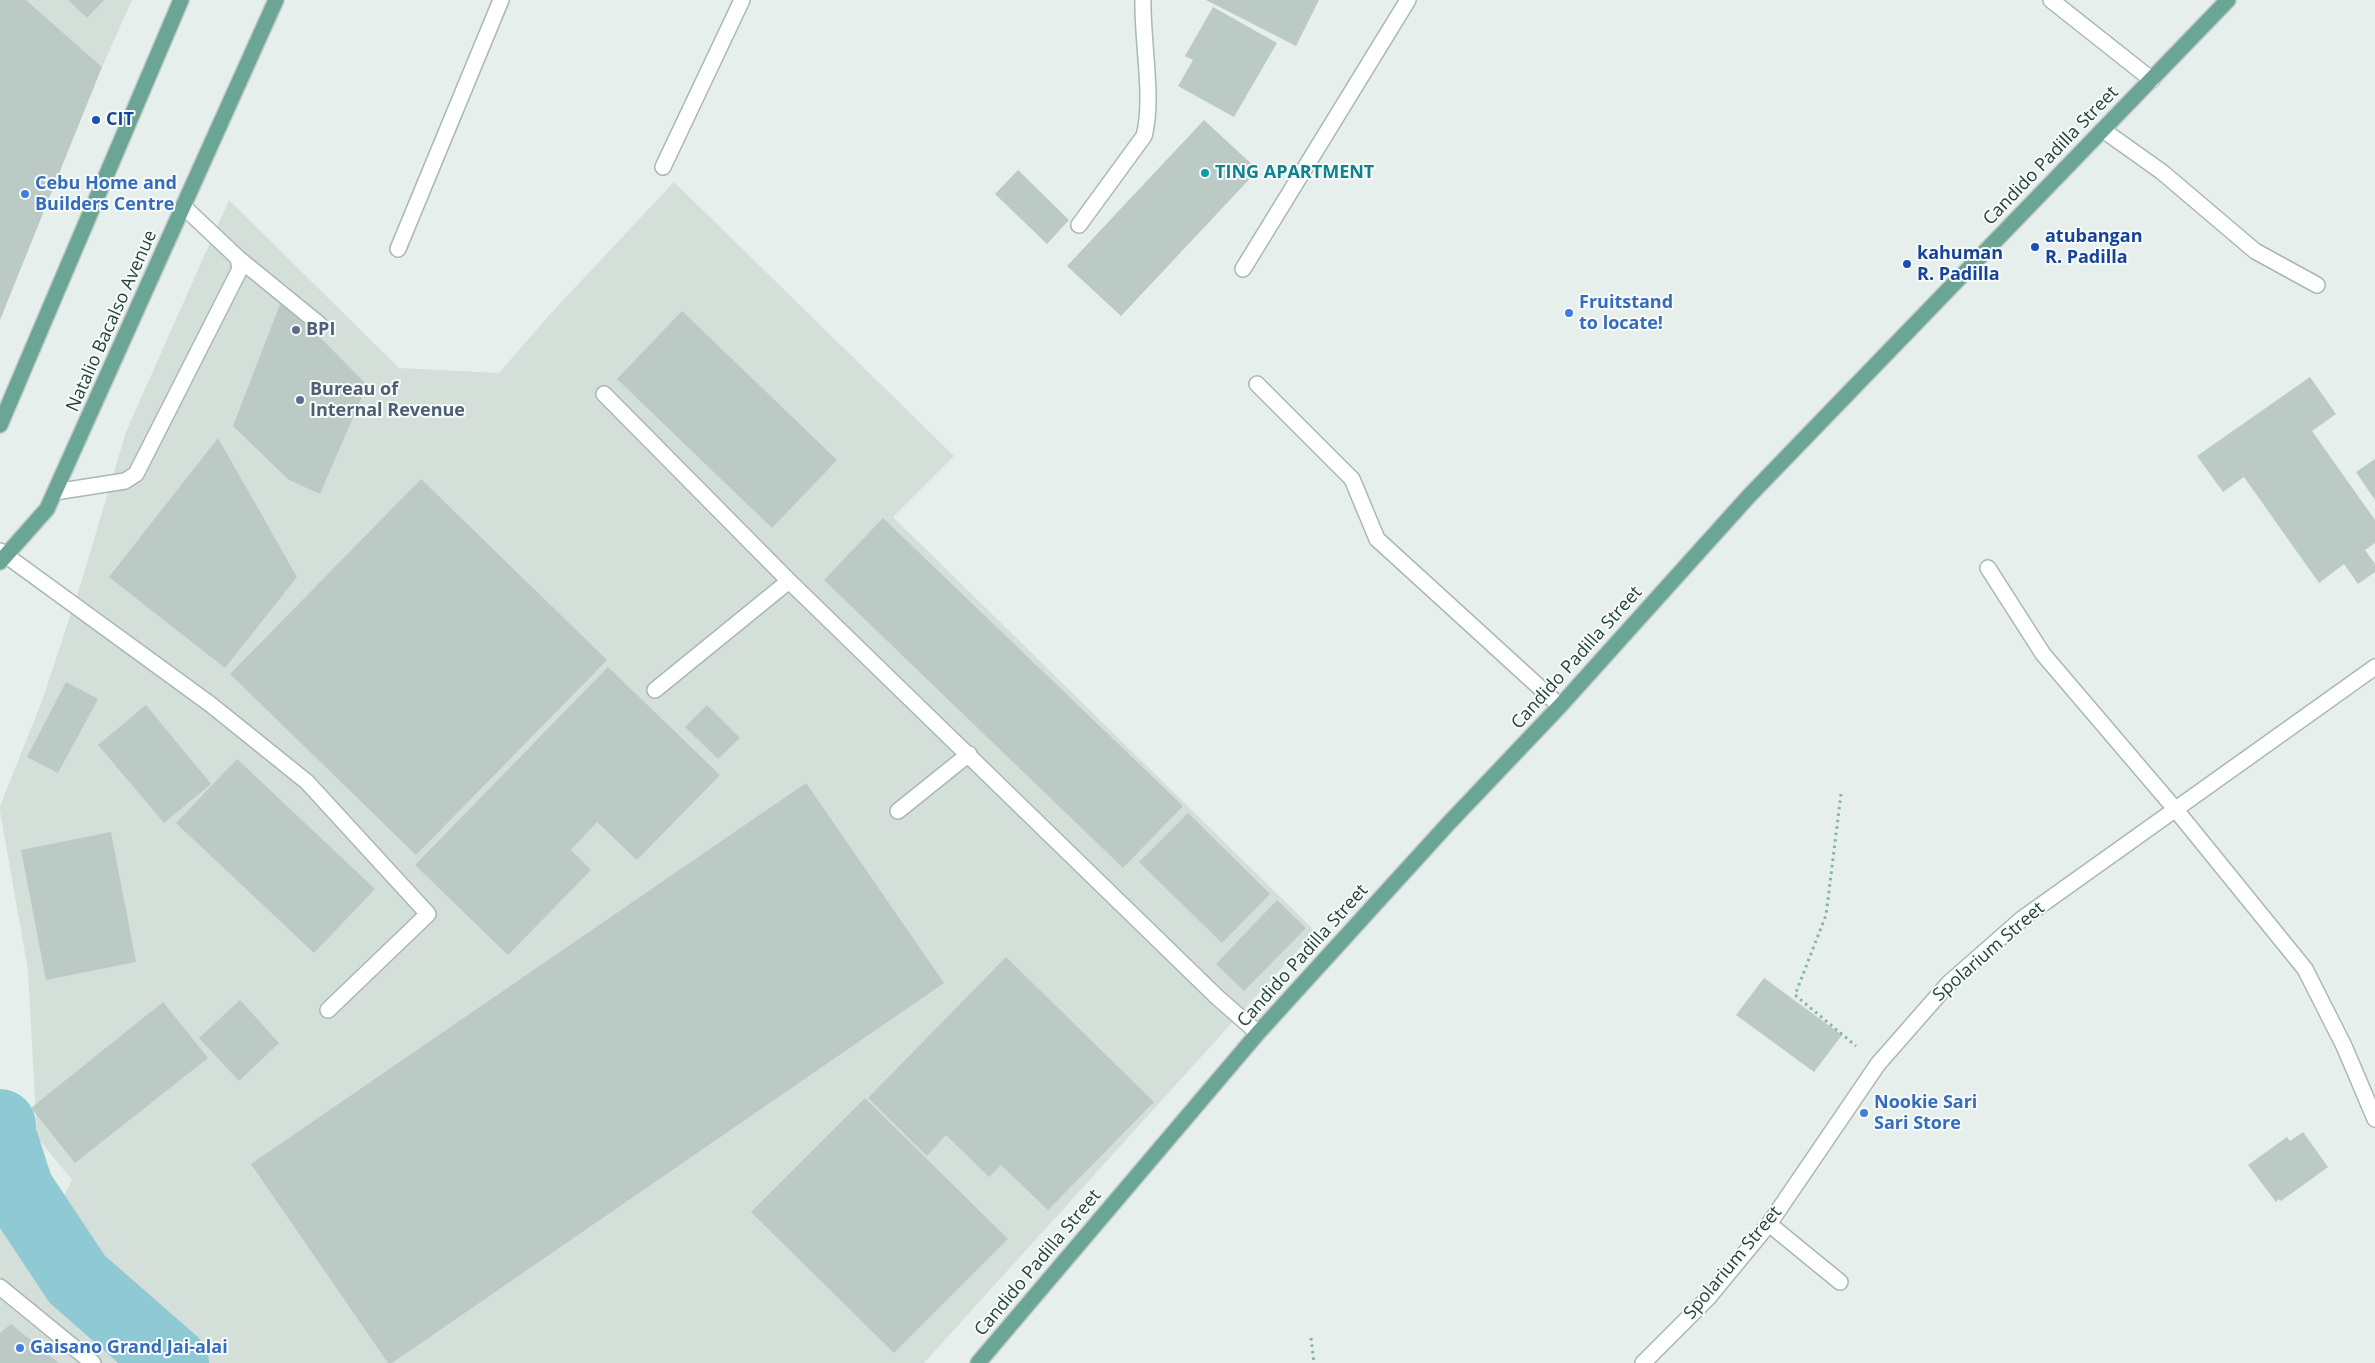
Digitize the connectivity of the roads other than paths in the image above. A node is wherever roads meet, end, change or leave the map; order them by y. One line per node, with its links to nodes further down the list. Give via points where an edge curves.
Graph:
1 (181, 0): 21 (main road)
2 (276, 0): 12 (main road, Natalio Bacalso Avenue)
3 (501, 0): 14 (street)
4 (742, 0): 11 (street)
5 (1143, 0): 13 (street, via 1148,119 1144,136)
6 (1408, 0): 16 (street)
7 (2051, 0): 9 (street)
8 (2228, 0): 9 (main road, Candido Padilla Street)
9 (2152, 80): 10 (main road, Candido Padilla Street)
10 (2103, 130): 17 (street, via 2162,172 2255,251); 28 (main road, Candido Padilla Street, via 1750,496)
11 (663, 167)
12 (184, 207): 15 (street); 22 (main road, Natalio Bacalso Avenue)
13 (1079, 224)
14 (398, 249)
15 (238, 258): 18 (street); 22 (street, via 240,269 136,474 125,481)
16 (1243, 269)
17 (2317, 285)
18 (319, 324)
19 (1257, 384): 28 (street, via 1352,479 1377,538)
20 (604, 394): 25 (street)
21 (0, 426)
22 (55, 492): 23 (main road, Natalio Bacalso Avenue, via 47,509)
23 (2, 556): 32 (street, via 210,704 307,782 428,914)
24 (1988, 568): 30 (street, via 2043,654)
25 (789, 581): 27 (street); 29 (street)
26 (2375, 667): 30 (street, Spolarium Street)
27 (655, 690)
28 (1560, 706): 33 (main road, Candido Padilla Street)
29 (969, 754): 31 (street); 33 (street, via 1217,998)
30 (2176, 810): 34 (street, via 2305,969 2344,1046); 35 (street, Spolarium Street, via 2023,918 1949,983 1878,1064)
31 (898, 811)
32 (328, 1010)
33 (1258, 1033): 39 (main road, Candido Padilla Street)
34 (2375, 1119)
35 (1769, 1224): 36 (street); 40 (street, Spolarium Street, via 1708,1298)
36 (1840, 1282)
37 (0, 1286): 38 (street)
38 (93, 1363)
39 (978, 1363)
40 (1643, 1363)

